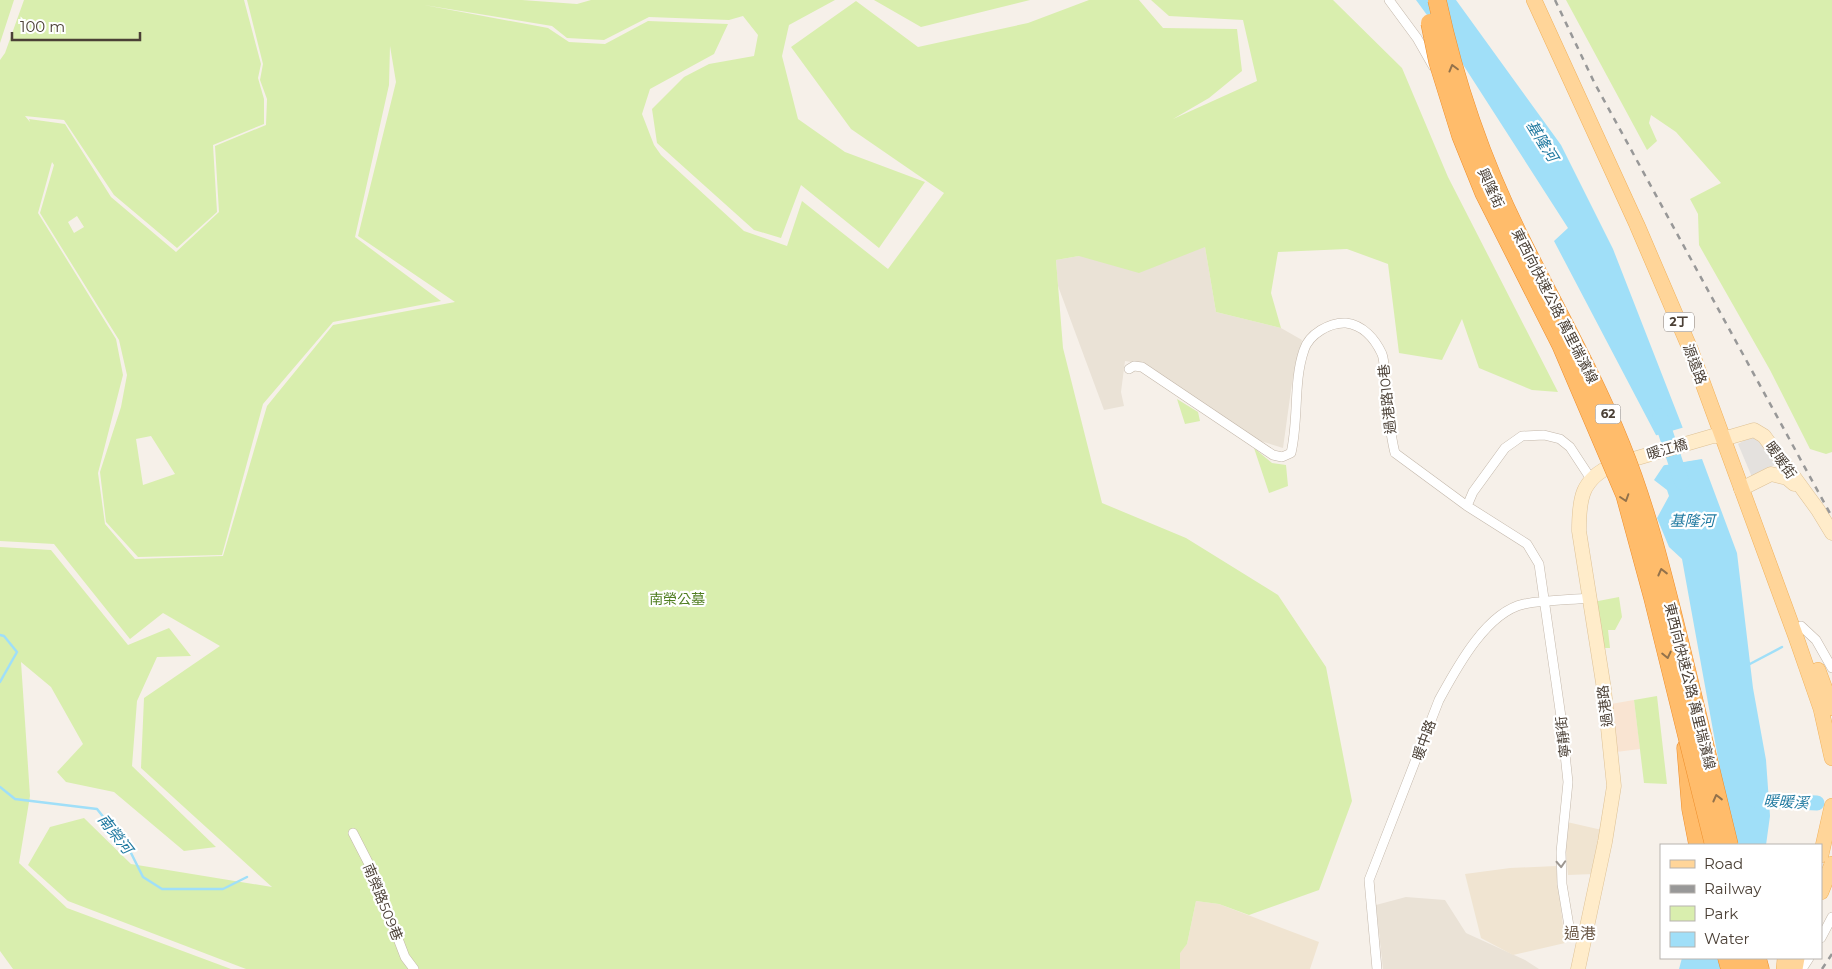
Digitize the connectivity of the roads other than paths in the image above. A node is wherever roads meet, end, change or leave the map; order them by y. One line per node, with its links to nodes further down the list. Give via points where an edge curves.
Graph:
1 (1389, 0): 8 (street, 興隆街, via 1417,38 1435,70)
2 (1425, 0): 20 (highway, 東西向快速公路 萬里瑞濱線 / 62, one-way to 20, bridge, via 1438,62 1464,144 1504,237 1561,345 1624,495 1654,598)
3 (1437, 0): 26 (highway, 東西向快速公路 萬里瑞濱線 / 62, one-way to 3, bridge, via 1640,494 1597,390 1519,237 1486,162 1458,86)
4 (1534, 0): 7 (main road, 源遠路 / 2丁, via 1691,351)
5 (1544, 0): 7 (main road, 源遠路 / 2丁, via 1699,348)
6 (1129, 369): 12 (street, 過港路10巷, via 1142,367 1273,456 1282,457 1291,453 1296,433 1299,369 1304,348 1327,326 1337,322 1356,324 1373,340 1382,356 1395,453)
7 (1721, 437): 8 (street, 暖江橋); 10 (main road, 源遠路 / 2丁); 11 (street, 暖暖街, via 1754,430 1758,432)
8 (1622, 462): 9 (street, via 1601,470)
9 (1591, 479): 12 (street, via 1570,446 1560,439 1544,435 1522,436 1505,448 1473,492); 14 (street, 過港路, via 1582,496 1579,525)
10 (1745, 488): 11 (street, 暖暖街, via 1771,474 1787,478); 16 (main road, 源遠路 / 2丁); 17 (main road, 源遠路 / 2丁)
11 (1801, 489): 13 (street, 暖暖街)
12 (1467, 506): 15 (street, 寧靜街, via 1527,544 1539,564)
13 (1832, 533)
14 (1590, 598): 15 (street, 暖中路); 32 (street, 過港路, via 1614,786)
15 (1544, 603): 32 (street, 寧靜街, one-way to 32, via 1562,717 1568,782 1560,852 1565,901 1569,926); 34 (street, 暖中路, via 1523,604 1495,621 1480,635 1438,700 1369,880)
16 (1801, 626): 17 (main road, 源遠路 / 2丁); 18 (street, 源遠路, via 1816,640)
17 (1806, 652): 19 (main road, 2丁); 21 (main road, 2丁)
18 (1832, 668)
19 (1832, 708)
20 (1685, 730): 24 (highway, bridge, via 1691,809); 25 (highway, 東西向快速公路 萬里瑞濱線 / 62, bridge)
21 (1832, 758)
22 (1832, 806): 27 (main road)
23 (353, 833): 33 (street, 南榮路509巷, via 405,957)
24 (1698, 844)
25 (1714, 844)
26 (1729, 844)
27 (1822, 851)
28 (1832, 864): 29 (main road)
29 (1822, 889)
30 (1832, 917): 31 (street)
31 (1822, 936)
32 (1584, 942): 35 (street, 過港路)
33 (414, 969)
34 (1377, 969)
35 (1578, 969)

